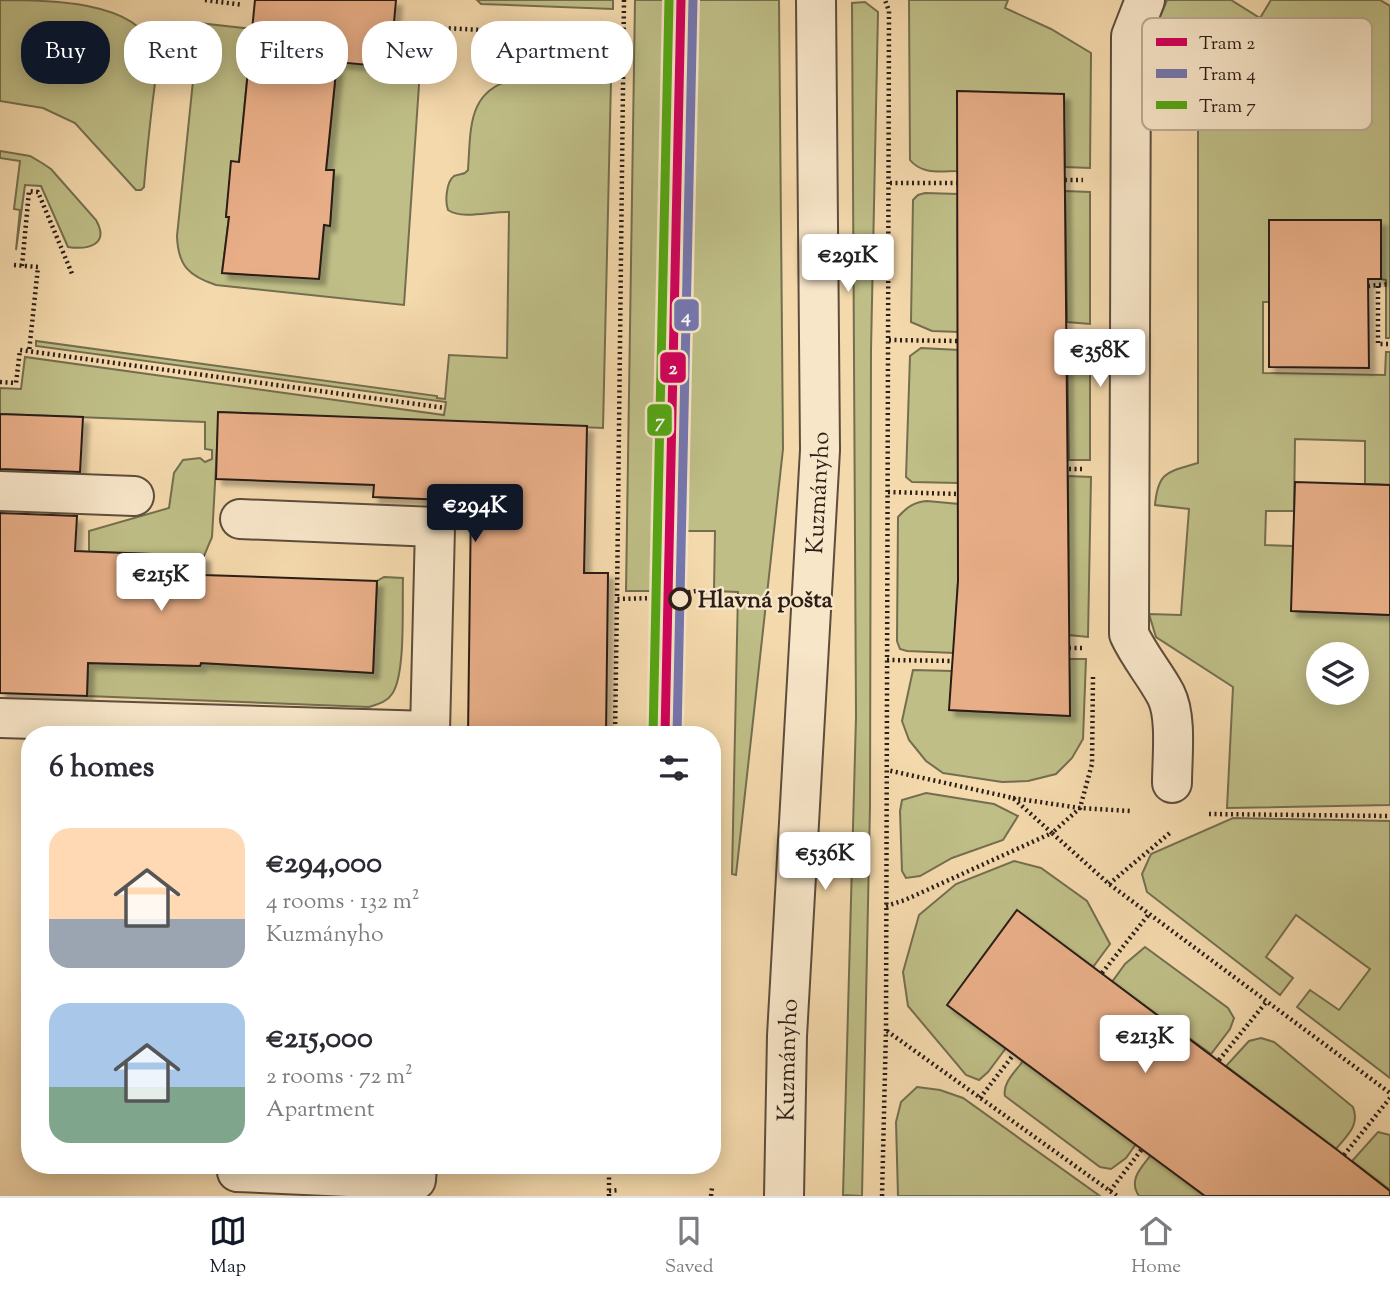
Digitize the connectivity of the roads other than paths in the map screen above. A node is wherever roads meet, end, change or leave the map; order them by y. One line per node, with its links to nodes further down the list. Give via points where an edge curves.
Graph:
1 (816, 0): 12 (street, Kuzmányho, via 820,450 787,1036)
2 (1145, 0): 9 (street, via 1131,37 1129,634 1172,713)
3 (0, 491): 4 (street)
4 (134, 496)
5 (240, 519): 8 (street, via 435,527)
6 (0, 718): 7 (street)
7 (167, 726)
8 (430, 726)
9 (1172, 783)
10 (282, 1174): 11 (street, via 416,1180)
11 (416, 1174)
12 (785, 1196)

